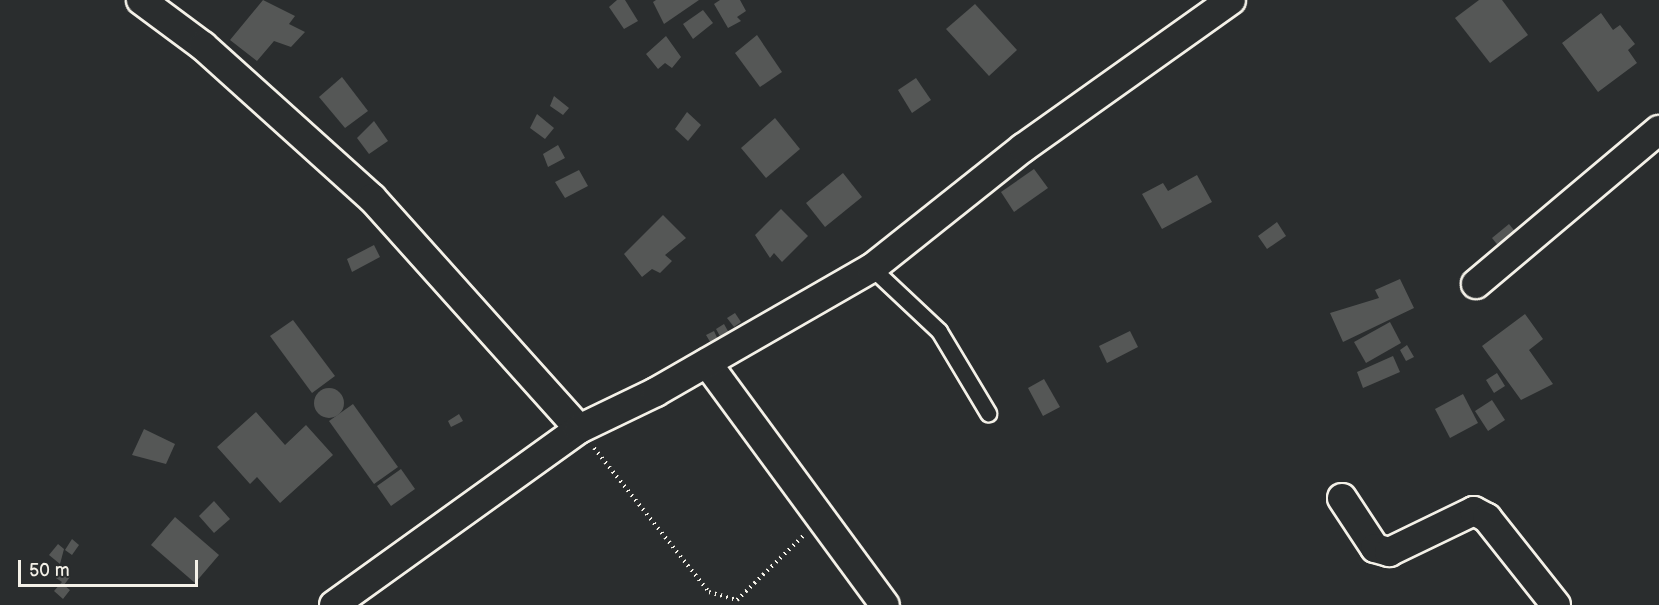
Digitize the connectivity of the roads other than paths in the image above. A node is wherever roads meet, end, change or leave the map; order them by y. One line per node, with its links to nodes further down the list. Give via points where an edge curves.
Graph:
1 (141, 0): 8 (street, via 203,46 372,198)
2 (1231, 0): 4 (street, via 1023,148)
3 (1659, 130): 5 (street)
4 (872, 268): 6 (street); 7 (lane, via 939,331)
5 (1476, 284)
6 (707, 363): 8 (street); 11 (street)
7 (988, 413)
8 (579, 429): 10 (street)
9 (1342, 498): 12 (street, via 1375,548 1389,552 1460,515 1480,514)
10 (334, 605)
11 (885, 605)
12 (1556, 605)

